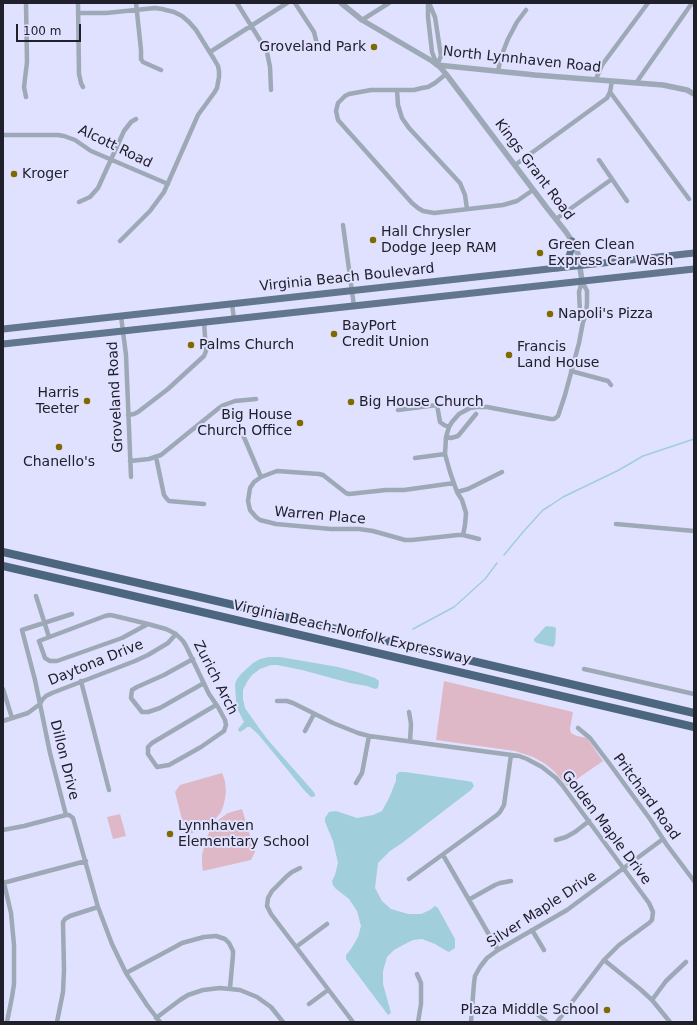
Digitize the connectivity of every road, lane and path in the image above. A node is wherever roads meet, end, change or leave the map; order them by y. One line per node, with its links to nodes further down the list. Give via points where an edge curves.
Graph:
1 (26, 3): 31 (street)
2 (78, 3): 14 (street)
3 (136, 3): 12 (street)
4 (237, 3): 16 (street)
5 (287, 3): 16 (street)
6 (295, 3): 17 (street, via 314,32)
7 (340, 3): 15 (street, North Lynnhaven Road)
8 (389, 3): 15 (street)
9 (429, 3): 19 (street, Kings Grant Road, via 432,52); 19 (street, Kings Grant Road, via 435,17 441,56)
10 (648, 3): 23 (street, via 602,66)
11 (692, 3): 25 (street)
12 (137, 9): 14 (street); 18 (street, via 162,9 182,16 196,30); 20 (street, via 141,59)
13 (526, 10): 21 (street, via 508,38)
14 (78, 13): 26 (street, via 79,74)
15 (362, 20): 19 (street, North Lynnhaven Road)
16 (251, 26): 18 (street); 27 (street, via 267,52)
17 (317, 44)
18 (210, 52): 38 (street, via 218,66 218,83 198,115)
19 (437, 65): 21 (street, North Lynnhaven Road); 22 (street, Kings Grant Road)
20 (161, 70)
21 (498, 72): 23 (street, North Lynnhaven Road)
22 (446, 74): 28 (street, via 428,87); 36 (street, Kings Grant Road)
23 (596, 79): 24 (street, North Lynnhaven Road)
24 (612, 81): 25 (street, North Lynnhaven Road); 29 (street)
25 (636, 82): 30 (street, North Lynnhaven Road, via 669,86)
26 (83, 87)
27 (271, 90)
28 (397, 90): 43 (street, via 402,118 460,183); 43 (street, via 371,90 345,96 336,107 336,116 390,180 418,208 434,213)
29 (610, 92): 36 (street, via 607,98); 40 (street)
30 (694, 94)
31 (26, 97)
32 (136, 119): 34 (street, via 127,126)
33 (3, 136): 34 (street, Alcott Road, via 64,136)
34 (111, 159): 38 (street, Alcott Road); 42 (street, via 98,188 90,198)
35 (598, 160): 37 (street)
36 (515, 165): 39 (street, Kings Grant Road)
37 (612, 179): 41 (street); 44 (street)
38 (168, 184): 46 (street, via 150,211)
39 (533, 190): 43 (street, via 512,203); 44 (street, Kings Grant Road)
40 (689, 199)
41 (627, 201)
42 (79, 202)
43 (467, 209)
44 (556, 219): 47 (street, Kings Grant Road)
45 (343, 225): 53 (street)
46 (120, 241)
47 (572, 241): 49 (street, Kings Grant Road, via 577,250); 50 (main road, via 568,259)
48 (694, 253): 49 (main road, Virginia Beach Boulevard)
49 (580, 266): 50 (main road, Virginia Beach Boulevard); 52 (street, Kings Grant Road)
50 (558, 268): 53 (main road, Virginia Beach Boulevard)
51 (694, 269): 52 (main road, Virginia Beach Boulevard)
52 (582, 281): 55 (main road, Virginia Beach Boulevard); 59 (street, via 579,292); 59 (street, Kings Grant Road, via 586,289 587,303)
53 (352, 290): 54 (main road, Virginia Beach Boulevard); 55 (street)
54 (232, 304): 56 (main road, Virginia Beach Boulevard); 57 (street)
55 (354, 306): 57 (main road, Virginia Beach Boulevard)
56 (121, 316): 60 (main road, Virginia Beach Boulevard); 61 (street, Groveland Road)
57 (234, 319): 58 (main road, Virginia Beach Boulevard)
58 (204, 322): 61 (main road, Virginia Beach Boulevard); 68 (street, via 204,356 168,389 138,412)
59 (583, 322): 63 (street, Kings Grant Road)
60 (3, 329)
61 (123, 331): 62 (main road, Virginia Beach Boulevard); 68 (street, Groveland Road)
62 (3, 344)
63 (571, 371): 64 (street, via 608,381); 69 (street, Kings Grant Road, via 560,413 554,419 477,407 459,414)
64 (611, 385)
65 (256, 399): 73 (street, via 224,405)
66 (398, 410): 69 (street, via 437,405 440,422)
67 (476, 414): 71 (street, via 458,436)
68 (128, 415): 75 (street, Groveland Road)
69 (449, 427): 71 (street)
70 (243, 435): 78 (street)
71 (446, 437): 72 (street)
72 (445, 454): 74 (street); 79 (street)
73 (156, 457): 75 (street); 81 (street, via 167,499)
74 (415, 458)
75 (130, 461): 77 (street, Groveland Road)
76 (502, 472): 80 (street)
77 (131, 477)
78 (262, 477): 79 (street, Warren Place, via 277,471 319,474 349,494); 84 (street, Warren Place, via 250,488 248,501 253,514 260,520 276,524 359,529 405,540)
79 (454, 483): 80 (street)
80 (457, 492): 84 (street, via 466,513)
81 (204, 504)
82 (616, 524): 83 (street)
83 (694, 531)
84 (463, 535): 85 (street)
85 (479, 539)
86 (3, 552): 104 (highway, Virginia Beach-Norfolk Expressway)
87 (3, 566): 108 (highway, Virginia Beach-Norfolk Expressway)
88 (36, 596): 90 (street)
89 (72, 614): 90 (street, Dillon Drive)
90 (45, 623): 93 (street); 101 (street, Dillon Drive, via 22,630)
91 (148, 624): 92 (street); 93 (street, via 110,615); 93 (street, via 122,638 57,661 45,658 39,641)
92 (176, 634): 94 (street, Zurich Arch); 96 (street, Daytona Drive, via 168,643 135,661)
93 (49, 637)
94 (193, 659): 97 (street, Zurich Arch); 97 (street, via 132,690 131,698 142,712 154,710)
95 (584, 669): 99 (street)
96 (81, 681): 101 (street, Daytona Drive, via 52,693); 115 (street)
97 (204, 683): 102 (street, Zurich Arch)
98 (3, 689): 106 (street)
99 (694, 694)
100 (277, 701): 105 (street, Golden Maple Drive, via 293,703)
101 (40, 704): 106 (street, Daytona Drive, via 28,713); 116 (street, Dillon Drive)
102 (216, 705): 102 (street, Zurich Arch, via 226,722 224,731 169,765 157,767 148,754 148,747)
103 (409, 712): 112 (street)
104 (694, 713)
105 (314, 714): 110 (street); 111 (street, Golden Maple Drive, via 351,731)
106 (12, 718): 107 (street, Daytona Drive)
107 (3, 720)
108 (694, 727)
109 (578, 728): 119 (street, Pritchard Road, via 590,738 609,762)
110 (305, 732)
111 (369, 736): 112 (street, Golden Maple Drive); 114 (street, via 362,773)
112 (410, 741): 113 (street, Golden Maple Drive)
113 (511, 755): 117 (street, Golden Maple Drive, via 527,759 549,772); 121 (street, via 504,805 498,815)
114 (356, 783)
115 (109, 790)
116 (66, 815): 118 (street); 122 (street, Dillon Drive, via 75,821)
117 (589, 821): 120 (street, via 575,832); 124 (street, Golden Maple Drive)
118 (3, 830)
119 (663, 839): 124 (street, Silver Maple Drive); 127 (street, Pritchard Road)
120 (556, 840)
121 (443, 855): 125 (street); 129 (street)
122 (86, 862): 128 (street); 130 (street, Dillon Drive)
123 (300, 868): 133 (street, via 287,876 272,891 267,902 271,914)
124 (623, 868): 132 (street, Silver Maple Drive, via 567,910); 136 (street, Golden Maple Drive, via 649,903 653,916 649,924 619,945)
125 (409, 880)
126 (511, 881): 129 (street, via 495,885)
127 (694, 881)
128 (4, 883): 146 (street, via 11,913 14,945 14,984)
129 (470, 899): 134 (street)
130 (98, 907): 138 (street, Dillon Drive); 147 (street, via 70,916 63,922 63,992)
131 (327, 924): 133 (street)
132 (532, 930): 134 (street, Silver Maple Drive); 135 (street)
133 (296, 947): 141 (street)
134 (498, 950): 151 (street, Silver Maple Drive, via 484,962 475,976)
135 (544, 950)
136 (604, 960): 142 (street); 153 (street, Golden Maple Drive)
137 (686, 962): 142 (street, via 666,981)
138 (126, 973): 140 (street, via 182,944 216,936 225,939 233,951); 145 (street, Dillon Drive)
139 (418, 974): 150 (street, via 421,983 421,1004)
140 (230, 988): 145 (street, via 211,988 195,992 180,1000); 148 (street, via 249,993 271,1008)
141 (328, 990): 143 (street); 149 (street)
142 (652, 1000): 154 (street)
143 (309, 1004)
144 (527, 1006): 152 (street)
145 (158, 1020)
146 (7, 1022)
147 (57, 1022)
148 (284, 1022)
149 (353, 1022)
150 (418, 1022)
151 (471, 1022)
152 (547, 1022)
153 (557, 1022)
154 (670, 1022)

